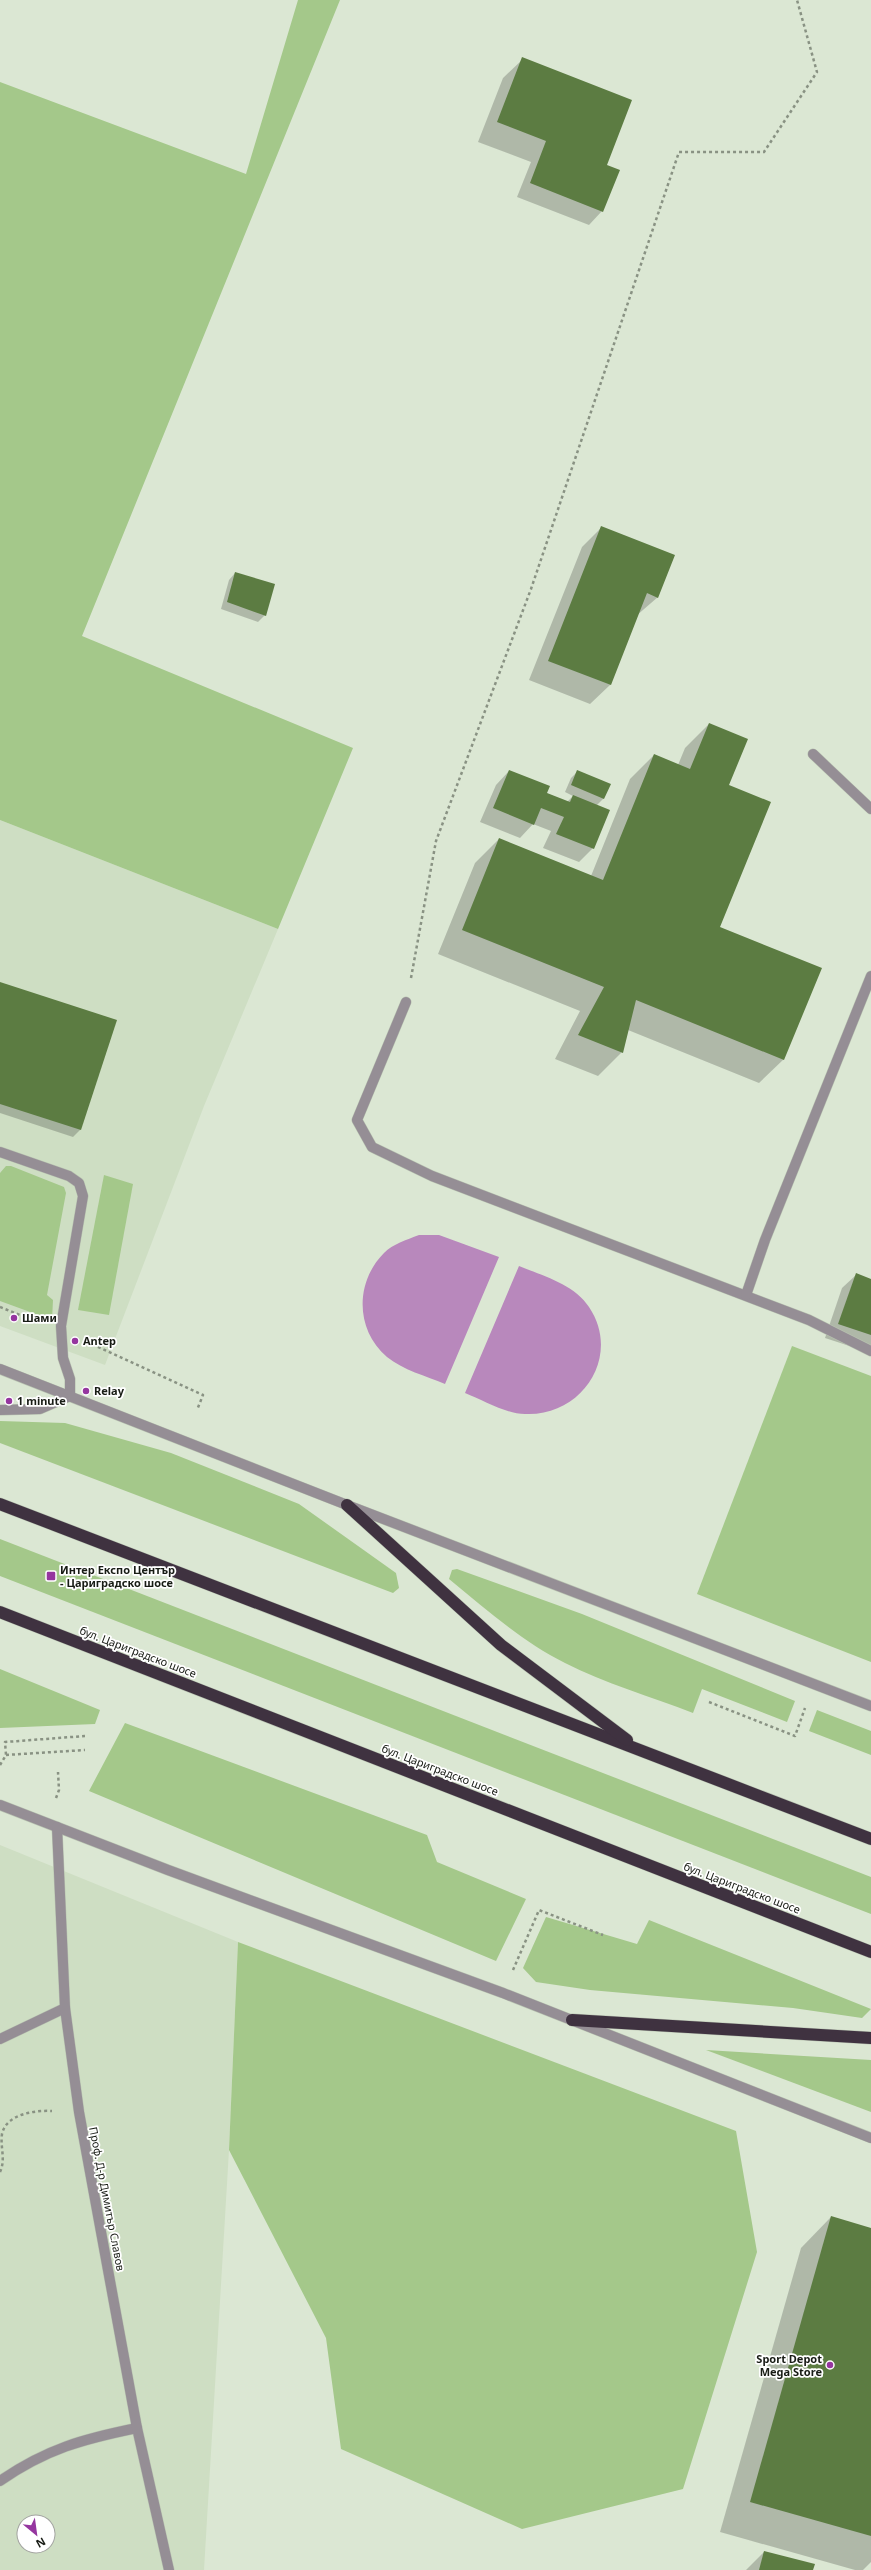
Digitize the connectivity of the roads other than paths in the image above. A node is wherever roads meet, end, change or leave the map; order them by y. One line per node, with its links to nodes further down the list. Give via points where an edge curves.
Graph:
1 (813, 754): 2 (street)
2 (871, 809)
3 (871, 976): 6 (street, via 765,1240)
4 (406, 1002): 6 (street, via 357,1120 372,1147 432,1176)
5 (0, 1152): 9 (street, via 69,1176 79,1183 84,1196 61,1326 63,1358 70,1379)
6 (746, 1295): 7 (street, via 809,1320)
7 (871, 1351)
8 (0, 1369): 9 (street)
9 (70, 1396): 10 (street, via 40,1409); 12 (street)
10 (0, 1410)
11 (0, 1504): 15 (highway)
12 (347, 1505): 14 (street); 15 (highway, via 501,1645)
13 (0, 1612): 19 (highway, бул. Цариградско шосе)
14 (871, 1706)
15 (639, 1749): 18 (highway)
16 (0, 1805): 17 (street)
17 (57, 1827): 20 (street, Проф. Д-р Димитър Славов); 21 (street)
18 (871, 1839)
19 (871, 1952)
20 (64, 2008): 23 (street); 25 (street, Проф. Д-р Димитър Славов, via 79,2112)
21 (572, 2020): 22 (highway); 24 (street)
22 (871, 2038)
23 (0, 2039)
24 (871, 2138)
25 (138, 2428): 26 (street, via 74,2442 27,2462); 27 (street, Проф. Д-р Димитър Славов)
26 (0, 2481)
27 (169, 2570)

